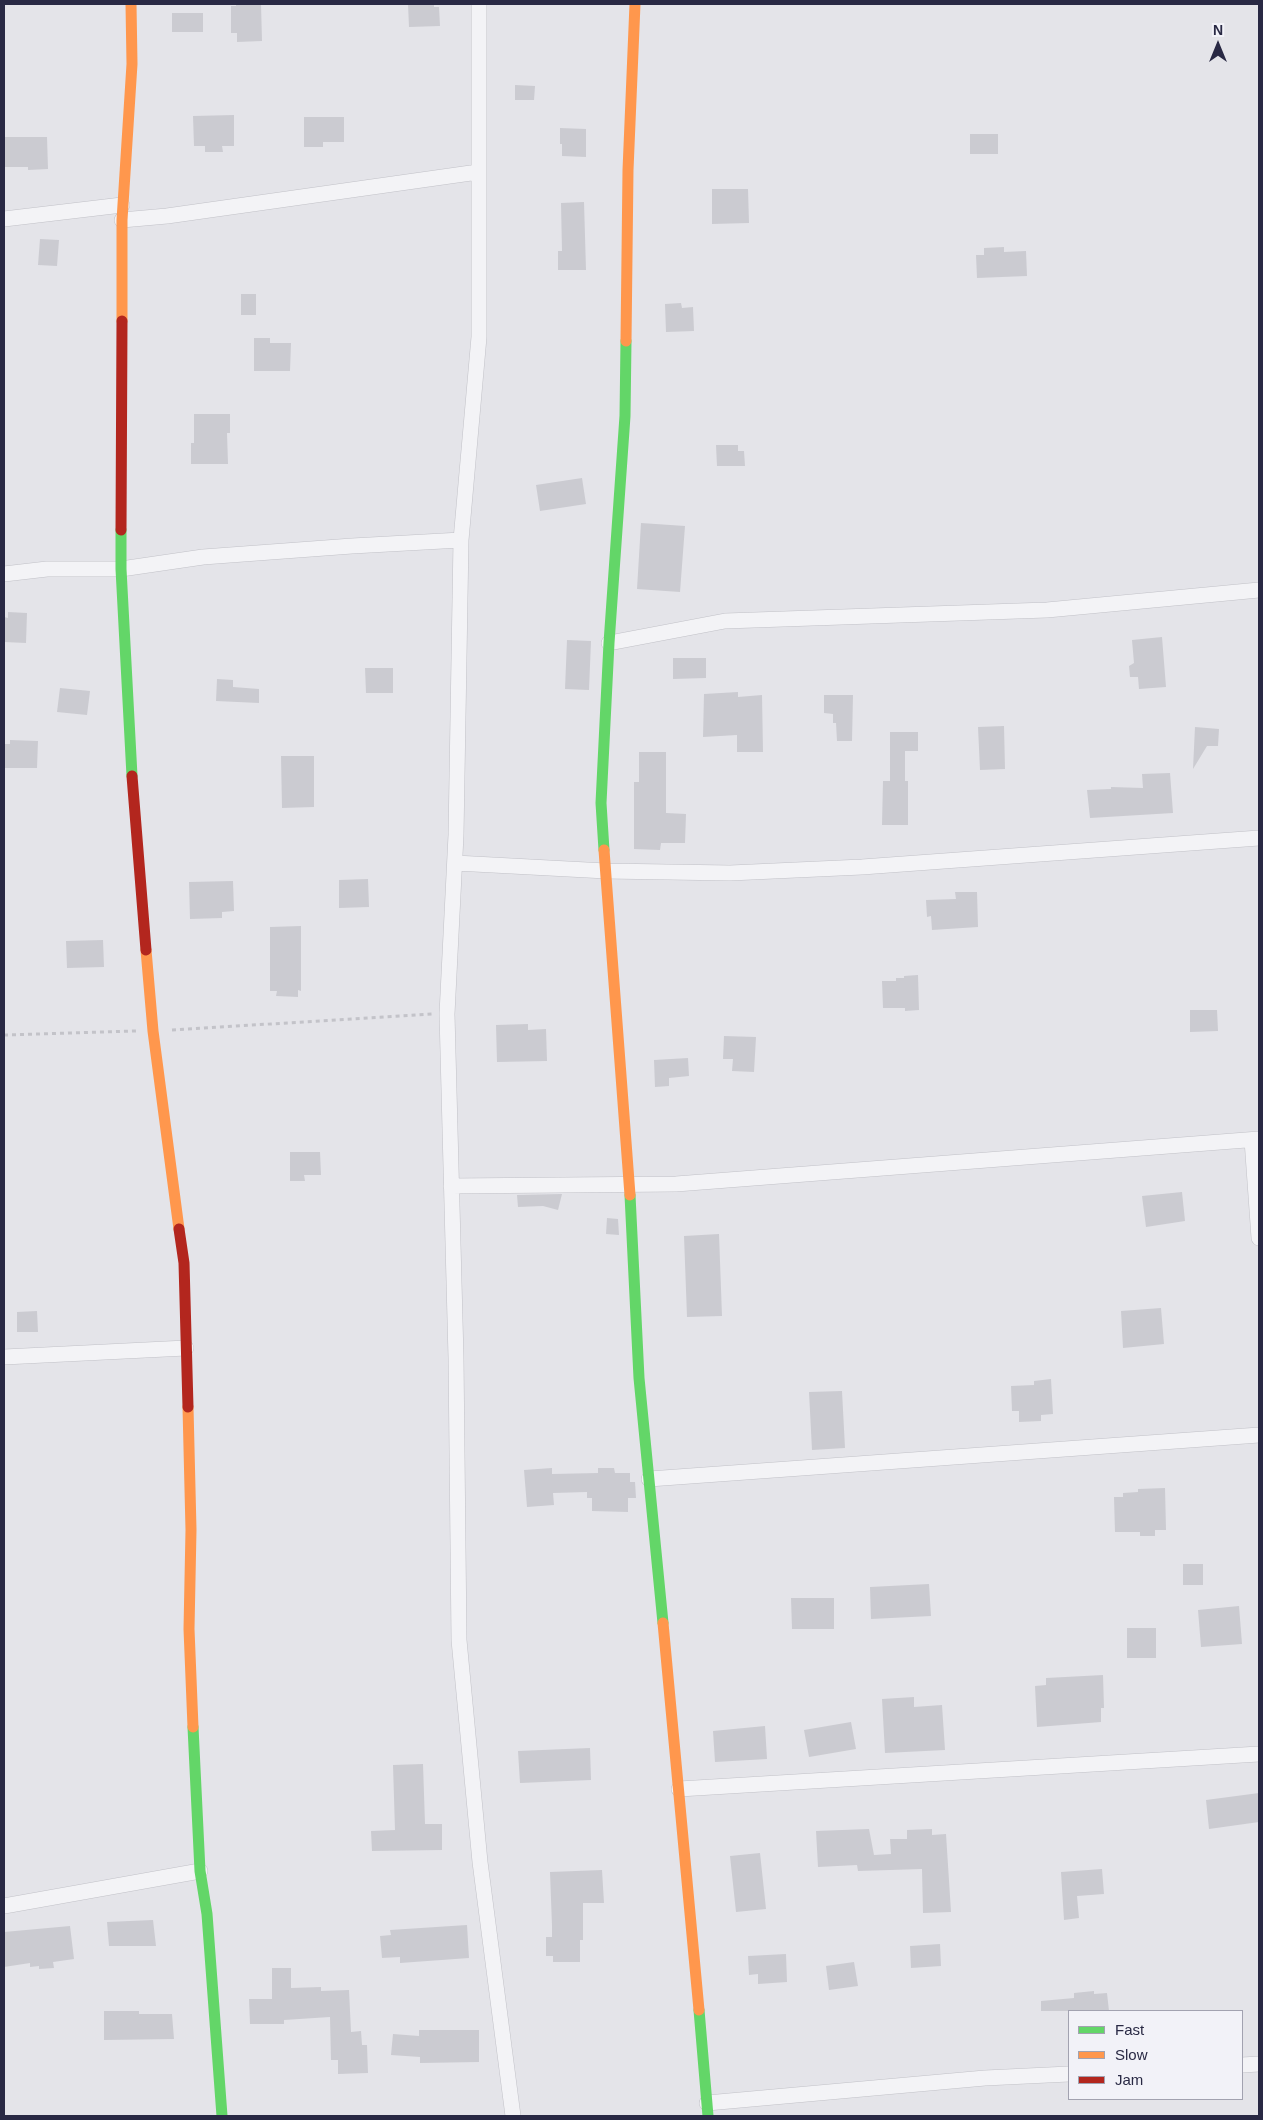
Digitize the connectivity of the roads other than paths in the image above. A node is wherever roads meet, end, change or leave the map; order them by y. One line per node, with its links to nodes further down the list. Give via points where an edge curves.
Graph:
1 (131, 4): 5 (street, via 132,64)
2 (479, 4): 4 (street)
3 (635, 4): 11 (street, via 628,170 625,416)
4 (478, 172): 5 (street, via 166,216); 7 (street, via 479,337)
5 (122, 213): 6 (street); 8 (street)
6 (4, 219)
7 (461, 540): 8 (street, via 203,557); 13 (street)
8 (121, 569): 9 (street, via 47,569); 19 (street, via 135,824 153,1031 184,1263)
9 (4, 574)
10 (1259, 590): 11 (street, via 1047,610 725,621)
11 (609, 643): 14 (street, via 601,802)
12 (1259, 838): 14 (street, via 853,868 730,873)
13 (455, 863): 14 (street); 17 (street, via 447,1014)
14 (606, 871): 16 (street)
15 (1256, 1139): 16 (street, via 676,1184); 18 (street)
16 (629, 1183): 17 (street); 22 (street, via 639,1378)
17 (451, 1186): 32 (street, via 460,1640 480,1862)
18 (1259, 1238)
19 (186, 1348): 20 (street); 25 (street, via 191,1530 188,1629)
20 (4, 1357)
21 (1259, 1435): 22 (street)
22 (649, 1479): 24 (street)
23 (1259, 1754): 24 (street)
24 (679, 1789): 30 (street)
25 (200, 1872): 26 (street); 31 (street, via 207,1914)
26 (4, 1906)
27 (1259, 2064): 28 (street)
28 (1243, 2065)
29 (1068, 2074): 30 (street, via 985,2078)
30 (708, 2110)
31 (222, 2116)
32 (513, 2116)

